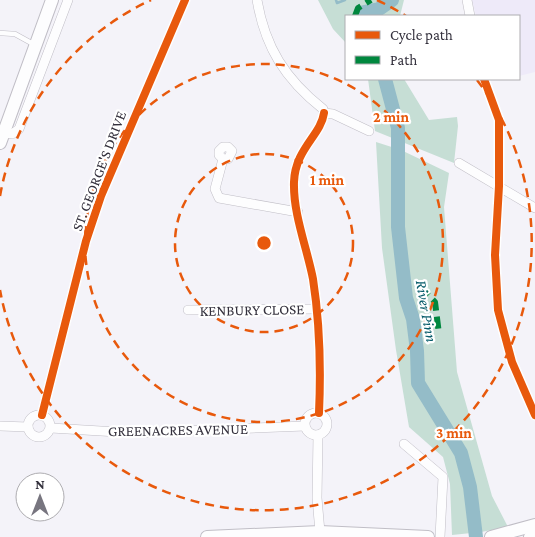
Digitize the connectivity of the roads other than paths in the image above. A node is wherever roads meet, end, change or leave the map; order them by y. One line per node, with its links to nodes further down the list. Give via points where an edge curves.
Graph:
1 (52, 0): 8 (main road)
2 (68, 0): 12 (street, via 19,129)
3 (185, 0): 21 (street, ST. GEORGE'S DRIVE, via 101,196 86,242)
4 (257, 0): 10 (street, via 260,21 270,48 295,85)
5 (467, 0): 6 (street)
6 (470, 15)
7 (0, 33): 8 (lane, via 15,34)
8 (36, 46): 12 (main road)
9 (484, 80): 15 (street, via 499,120)
10 (324, 113): 11 (street, via 334,114); 17 (street, via 296,167 294,188)
11 (369, 131)
12 (2, 138)
13 (223, 159): 17 (street, via 215,189 219,198)
14 (459, 163): 15 (street)
15 (499, 186): 16 (street); 22 (street, via 495,255 498,310 512,362)
16 (535, 208)
17 (298, 212): 18 (street)
18 (317, 309): 19 (street, KENBURY CLOSE); 20 (street, via 321,366)
19 (188, 310)
20 (319, 413): 24 (street, via 308,416); 27 (street, via 326,418 328,425)
21 (42, 415): 25 (street, via 31,419); 26 (street, via 48,419)
22 (535, 415)
23 (0, 426): 25 (street, GREENACRES AVENUE)
24 (305, 426): 26 (street, GREENACRES AVENUE, via 171,432); 27 (street, via 310,434)
25 (28, 427): 26 (street, GREENACRES AVENUE, via 33,436 39,438 48,434)
26 (51, 428)
27 (318, 435): 30 (street)
28 (404, 444): 37 (street, via 444,477)
29 (535, 525): 34 (main road)
30 (320, 532): 32 (main road); 33 (main road)
31 (535, 535): 39 (main road)
32 (222, 536): 35 (main road)
33 (409, 536): 36 (main road)
34 (498, 536): 38 (main road)
35 (207, 537)
36 (428, 537)
37 (440, 537)
38 (492, 537)
39 (530, 537)

